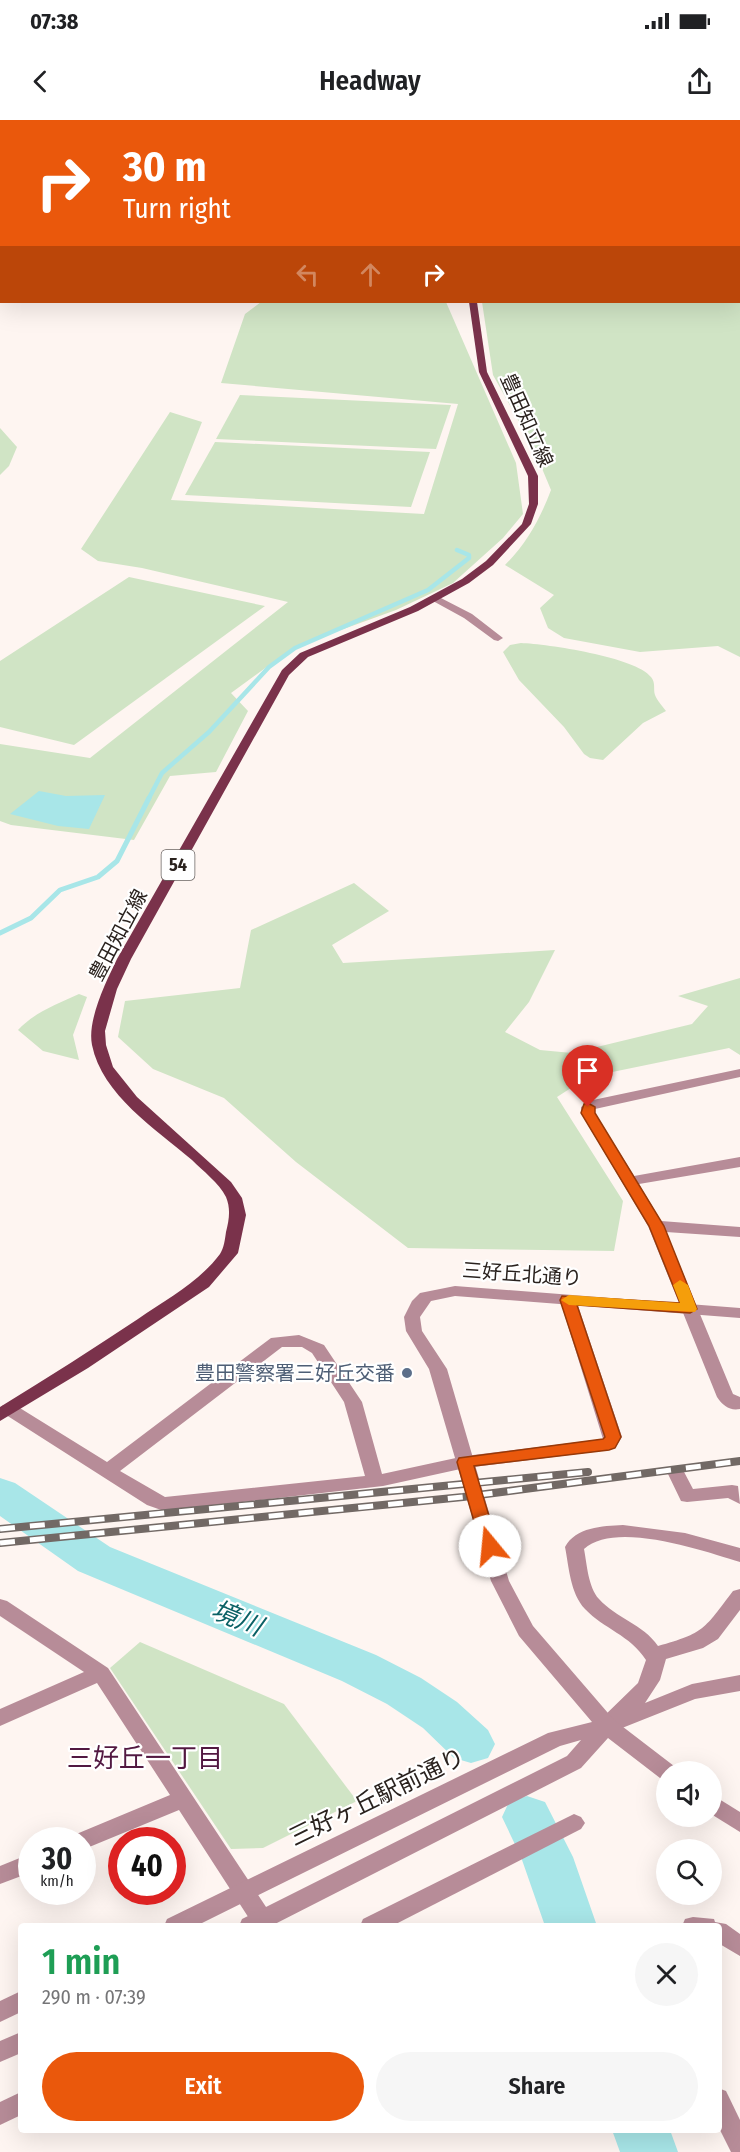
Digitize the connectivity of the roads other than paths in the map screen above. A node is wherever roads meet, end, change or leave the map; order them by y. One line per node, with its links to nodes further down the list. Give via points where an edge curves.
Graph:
1 (473, 303): 2 (main road, 豊田知立線 / 54, via 483,372 532,476 534,500 528,522 502,552 476,576)
2 (437, 599): 3 (street); 13 (main road, 豊田知立線 / 54, via 327,645 289,666 124,959 100,1016 99,1045 106,1067 116,1081 213,1172 234,1198 238,1215 230,1253 203,1283)
3 (498, 638)
4 (740, 1073): 6 (street, via 588,1107 588,1113)
5 (740, 1162): 6 (street)
6 (631, 1181): 7 (street)
7 (656, 1226): 8 (street); 10 (street)
8 (740, 1232)
9 (568, 1300): 10 (street, 三好丘北通り); 14 (street, via 613,1437 609,1444); 14 (street, 三好丘北通り, via 455,1291 426,1297 418,1305 412,1317 414,1331 438,1369)
10 (690, 1309): 11 (street, 三好丘北通り); 12 (street, via 726,1397 734,1404)
11 (740, 1313)
12 (740, 1403)
13 (4, 1412): 15 (street)
14 (465, 1462): 17 (street); 26 (street, 三好丘北通り, via 500,1581 526,1631)
15 (108, 1471): 17 (street, via 164,1504); 17 (street, via 277,1342 295,1340 318,1349 352,1402)
16 (677, 1474): 18 (street, via 687,1496 732,1491)
17 (375, 1480)
18 (740, 1498)
19 (740, 1555): 22 (street, via 694,1540 640,1533 600,1532 585,1536 574,1546 583,1589 592,1604 643,1640)
20 (740, 1596): 22 (street, via 711,1635)
21 (0, 1606): 23 (street)
22 (653, 1655): 26 (street, via 655,1675 649,1685)
23 (101, 1673): 25 (street); 28 (street)
24 (740, 1683): 26 (street, 三好ヶ丘駅前通り, via 692,1692)
25 (0, 1718)
26 (607, 1726): 27 (street, 三好丘北通り); 35 (street, 三好ヶ丘駅前通り, via 555,1739); 37 (street, via 574,1762)
27 (656, 1764)
28 (183, 1799): 32 (street); 35 (street)
29 (722, 1811): 31 (street)
30 (574, 1823): 38 (street)
31 (740, 1823)
32 (96, 1835)
33 (18, 1868): 34 (street)
34 (0, 1875)
35 (245, 1892): 36 (street, 三好ヶ丘駅前通り); 37 (street)
36 (181, 1923)
37 (256, 1923)
38 (376, 1923)
39 (722, 1934): 40 (street)
40 (740, 1946)
41 (18, 2003): 42 (street)
42 (0, 2012)
43 (18, 2043): 44 (street)
44 (0, 2052)
45 (18, 2105): 47 (street)
46 (722, 2108): 48 (street)
47 (0, 2114)
48 (740, 2146)

